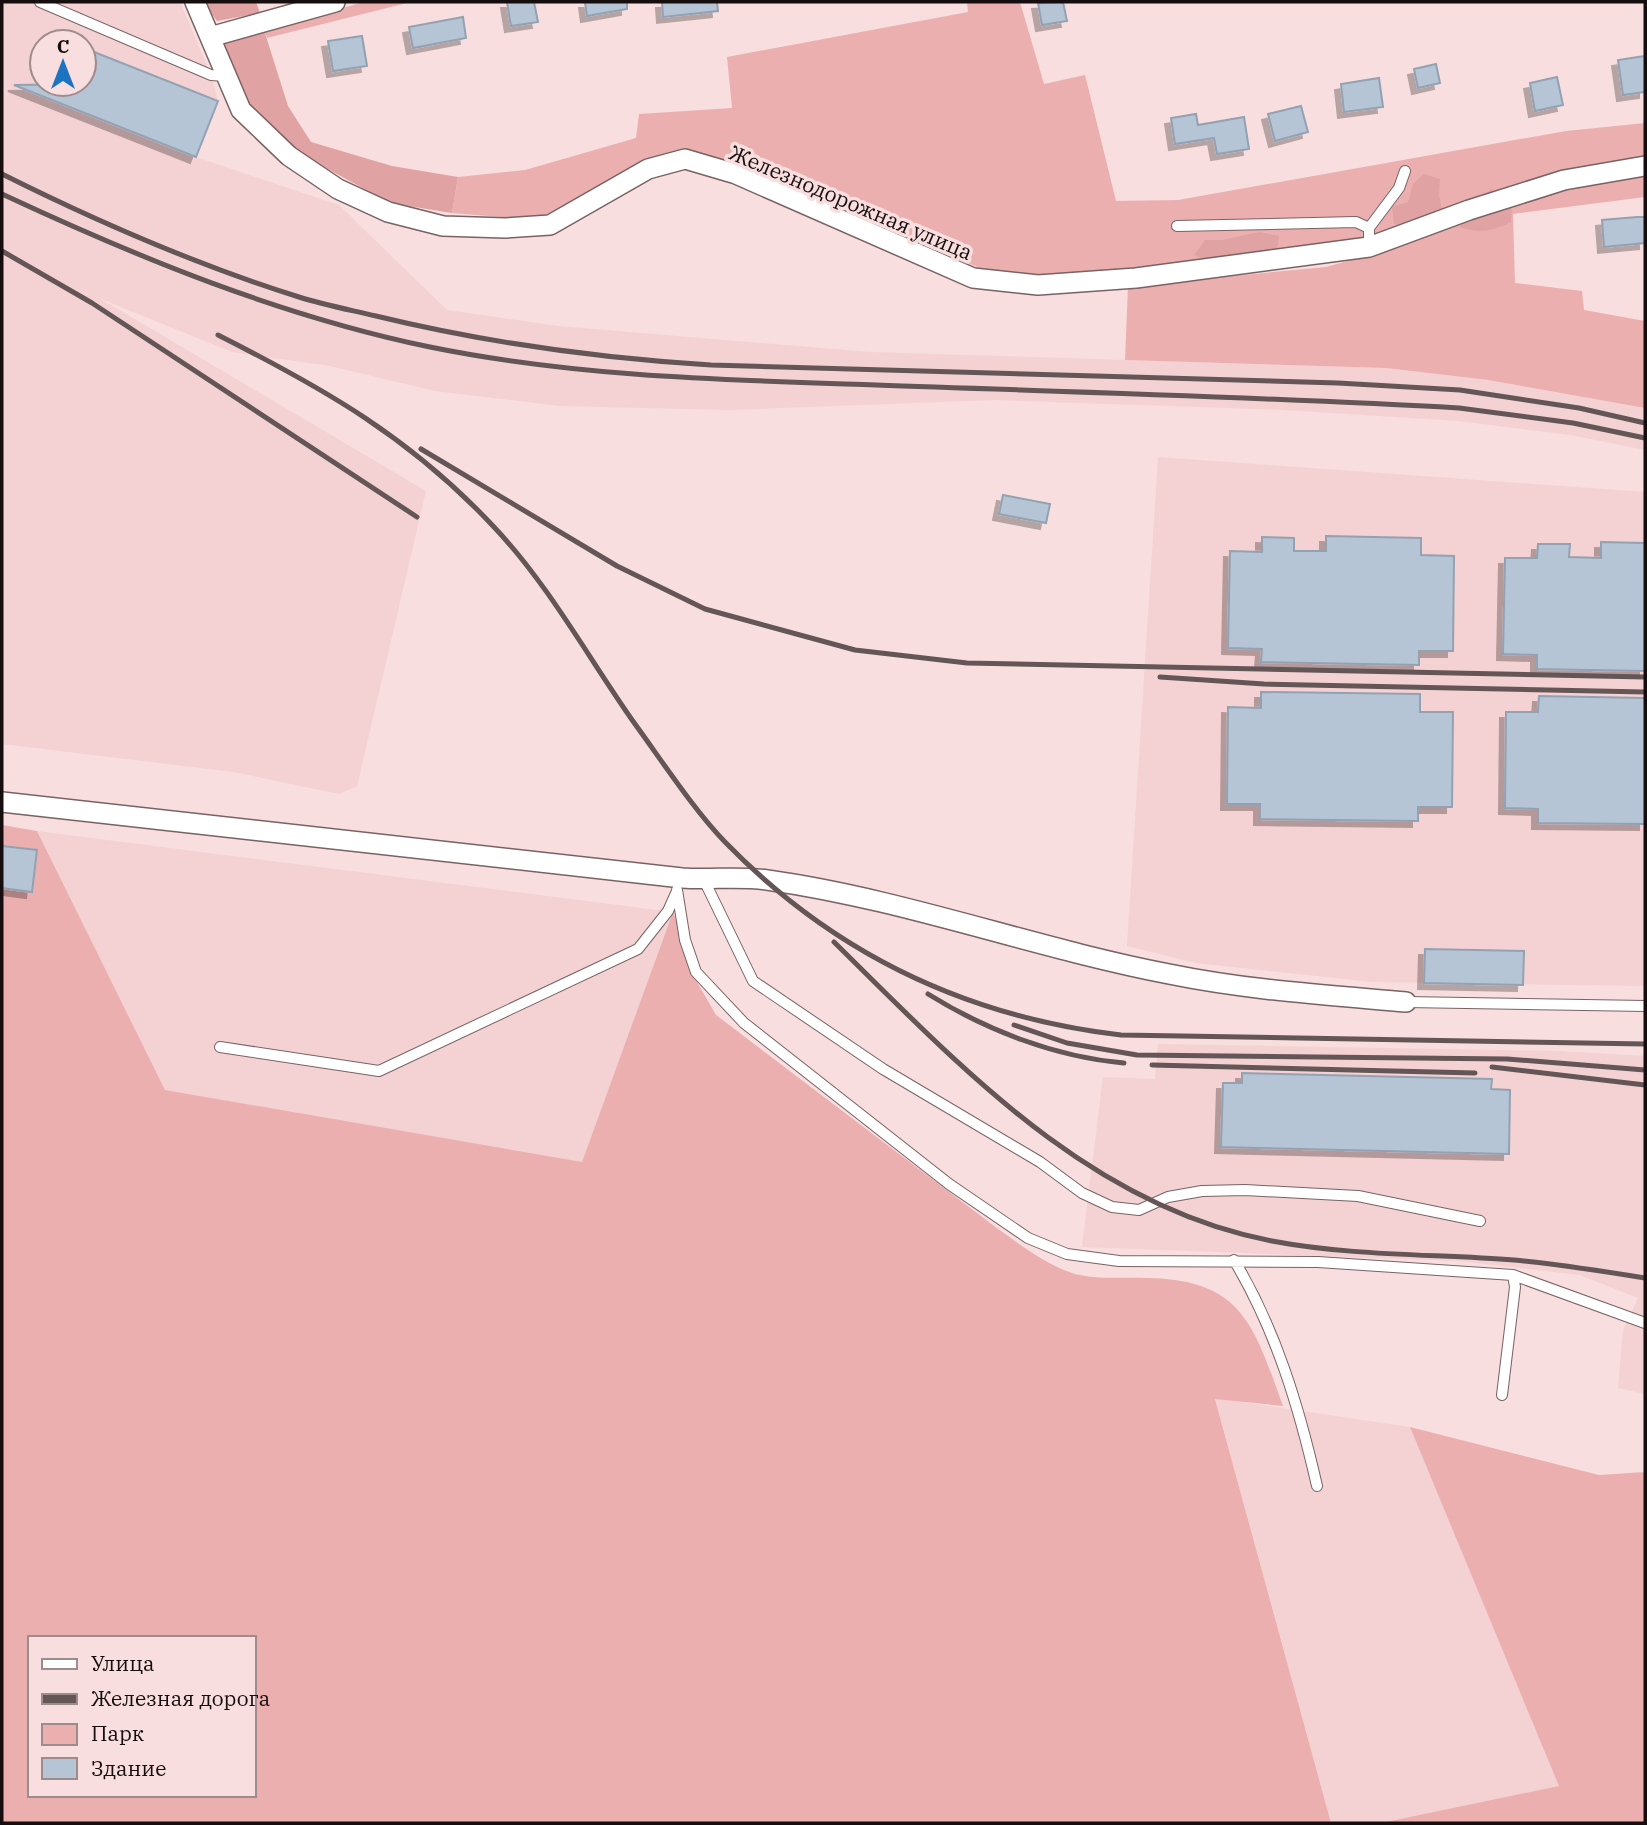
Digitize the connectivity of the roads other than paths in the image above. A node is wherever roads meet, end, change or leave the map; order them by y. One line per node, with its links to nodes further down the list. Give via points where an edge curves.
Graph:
1 (40, 2): 5 (lane, via 211,75)
2 (195, 2): 4 (street, Железнодорожная улица)
3 (335, 2): 4 (street)
4 (211, 37): 5 (street, Железнодорожная улица)
5 (227, 76): 9 (street, Железнодорожная улица, via 241,110 289,156 338,190 388,212 443,226 550,225 648,169 685,159 736,174 973,278 1038,285 1136,278)
6 (1645, 166): 9 (street, Железнодорожная улица, via 1564,180)
7 (1405, 171): 9 (lane)
8 (1177, 226): 9 (lane, via 1356,222)
9 (1369, 238)
10 (2, 802): 12 (street)
11 (704, 880): 12 (street); 13 (street, via 764,880 853,895 1048,948 1171,975 1278,991); 16 (lane, via 752,981 883,1069 1112,1207 1139,1210 1168,1197 1245,1189 1358,1196)
12 (680, 884): 15 (lane, via 668,911 638,949 379,1071); 17 (lane, via 685,940 696,972 744,1023 949,1184 1028,1238 1068,1254 1119,1261)
13 (1406, 1002): 14 (lane)
14 (1645, 1006)
15 (220, 1047)
16 (1479, 1222)
17 (1234, 1260): 18 (lane); 21 (lane, via 1256,1298 1299,1409)
18 (1513, 1275): 19 (lane); 20 (lane)
19 (1645, 1323)
20 (1503, 1395)
21 (1317, 1486)

